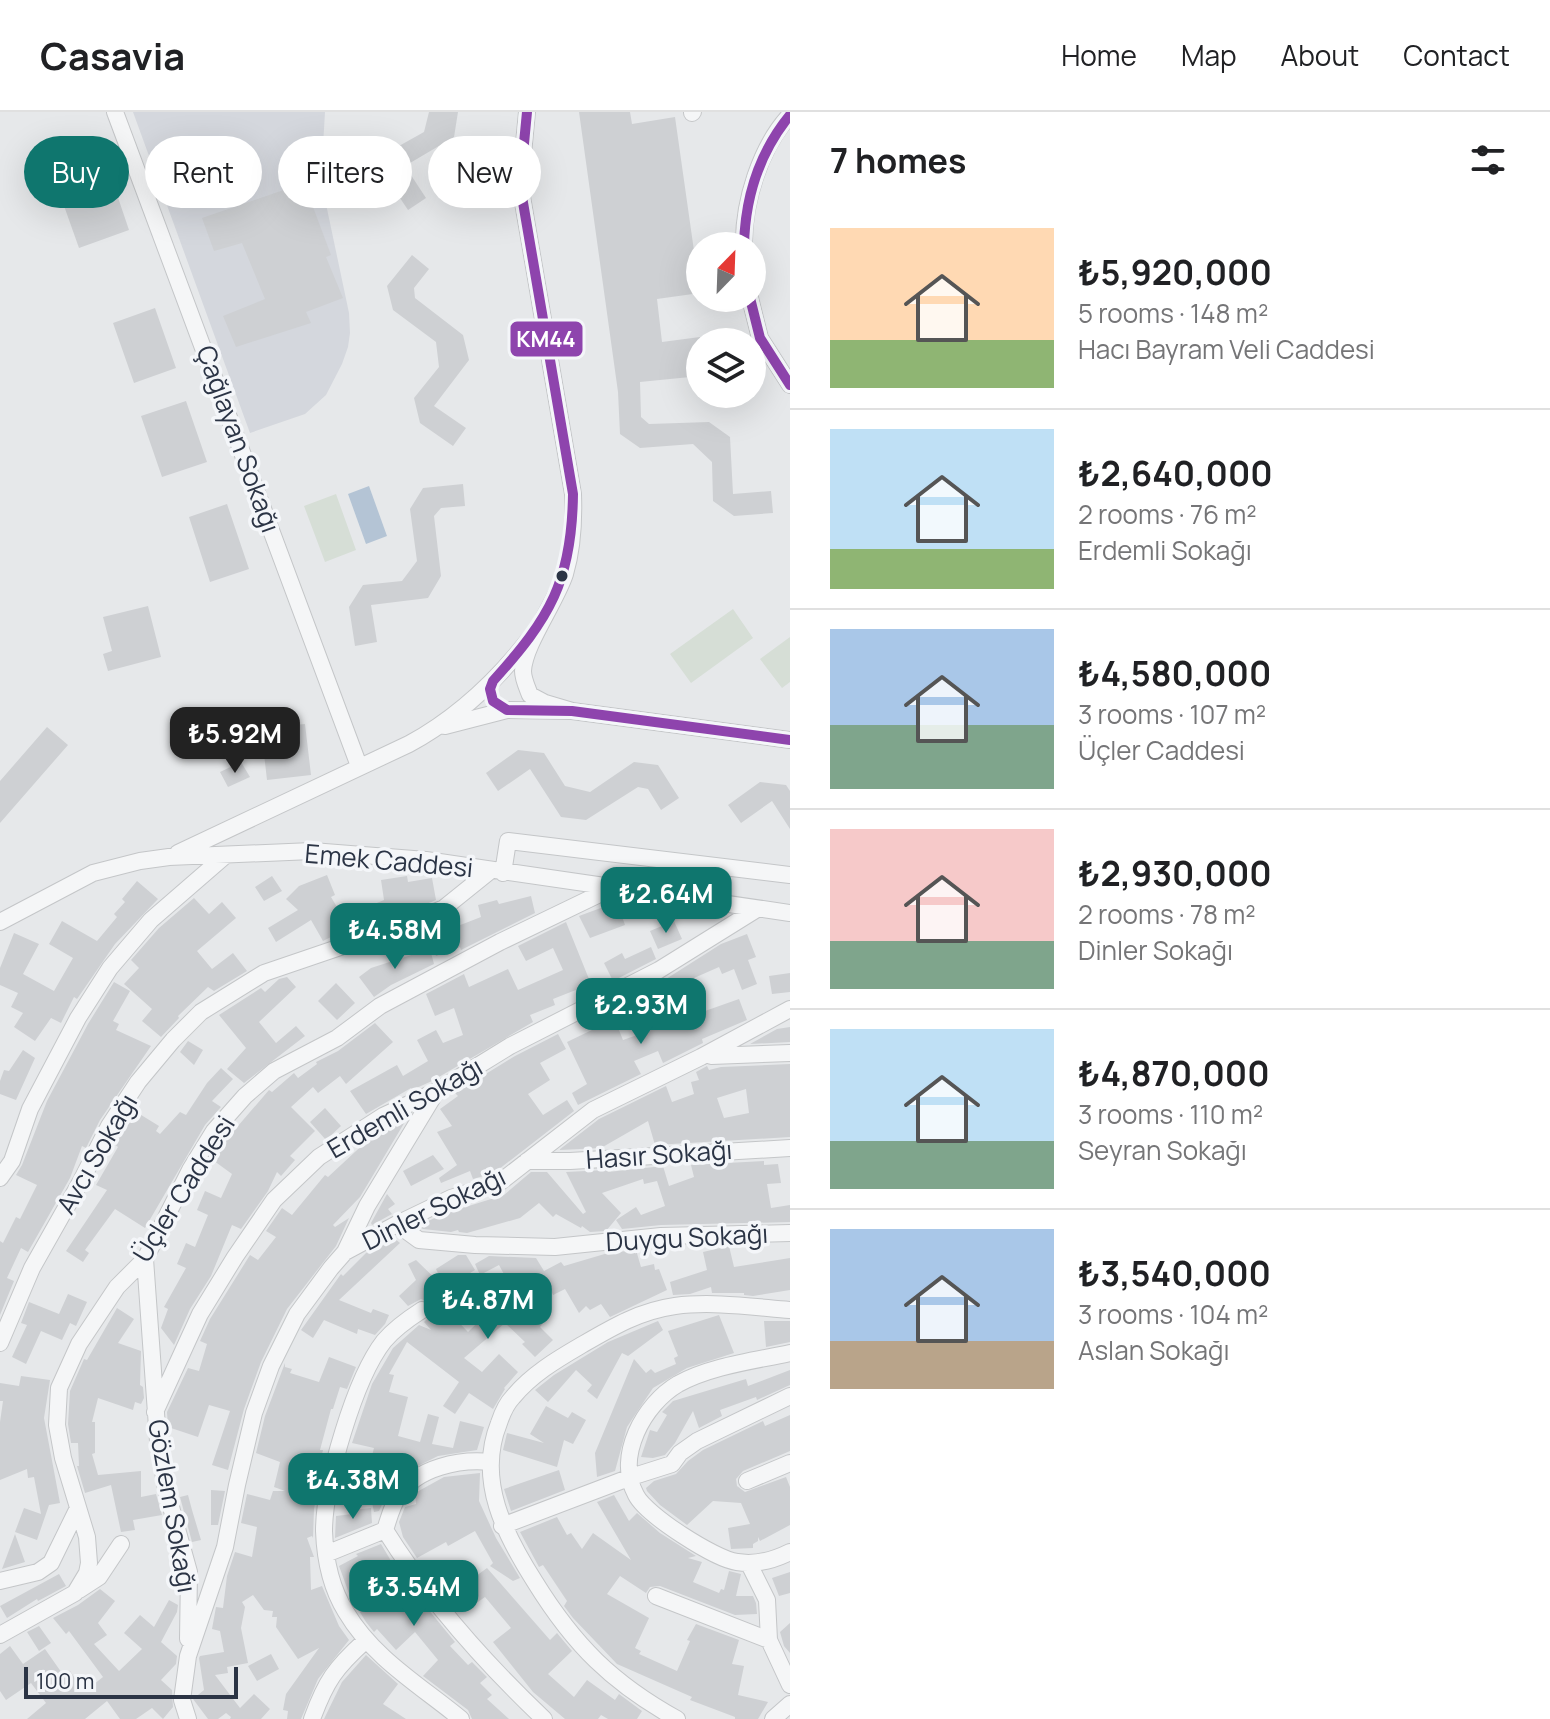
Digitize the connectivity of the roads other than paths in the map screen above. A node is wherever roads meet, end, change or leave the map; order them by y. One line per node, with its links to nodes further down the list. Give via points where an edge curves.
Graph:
1 (115, 112): 14 (street, Çağlayan Sokağı)
2 (527, 112): 7 (street, via 520,185 574,504 564,576)
3 (790, 115): 4 (street, via 754,183)
4 (745, 232)
5 (754, 312): 6 (street, via 760,338)
6 (790, 385)
7 (543, 623): 8 (street); 9 (street, via 525,662)
8 (497, 678): 9 (street, via 513,673); 10 (street, via 490,689 493,701); 12 (street)
9 (526, 685): 10 (street, via 523,703); 11 (street, via 530,695)
10 (511, 710): 11 (street); 12 (street)
11 (572, 711): 13 (street)
12 (440, 727): 14 (street)
13 (790, 740)
14 (359, 766): 16 (street)
15 (226, 855): 16 (street, Emek Caddesi); 17 (street, Emek Caddesi, via 312,851); 29 (street, via 151,920 110,968 30,1109 12,1161)
16 (169, 857): 22 (street, Emek Caddesi, via 93,873)
17 (496, 872): 18 (street, via 508,841); 19 (street, Emek Caddesi); 36 (street, Avcı Sokağı, via 444,908 264,973 201,1012 138,1082 109,1126 32,1268)
18 (790, 875)
19 (612, 888): 20 (street, Emek Caddesi); 33 (street, Üçler Caddesi, via 380,1006 337,1038 274,1071 214,1131)
20 (757, 909): 21 (street, Emek Caddesi); 26 (street, Erdemli Sokağı, via 659,970 510,1046)
21 (790, 913)
22 (0, 922)
23 (790, 1009): 25 (street, Dinler Sokağı)
24 (790, 1053): 25 (street)
25 (701, 1057): 28 (street, Dinler Sokağı, via 593,1110)
26 (437, 1091): 32 (street); 39 (street, Erdemli Sokağı, via 383,1116 319,1157 274,1200 200,1314)
27 (790, 1148): 28 (street, Hasır Sokağı)
28 (527, 1161): 30 (street, Dinler Sokağı, via 499,1183)
29 (0, 1178)
30 (397, 1224): 31 (street, Duygu Sokağı, via 419,1240 555,1247 661,1236); 32 (street, Dinler Sokağı)
31 (790, 1233)
32 (345, 1252): 57 (street, Dinler Sokağı, via 297,1314 271,1366 254,1413 225,1547)
33 (145, 1259): 39 (street, Gözlem Sokağı); 44 (street, Üçler Caddesi, via 109,1298 59,1388 57,1425)
34 (422, 1310): 49 (street, via 386,1339 362,1379 330,1491)
35 (790, 1310): 40 (street, via 679,1305 631,1317 560,1358 514,1395 497,1426)
36 (0, 1343)
37 (790, 1353): 42 (street, via 732,1365 664,1394 638,1428)
38 (790, 1396): 42 (street, via 697,1441 672,1464)
39 (155, 1412): 57 (street, Gözlem Sokağı, via 166,1489 189,1572)
40 (490, 1462): 45 (street); 46 (street, via 461,1461 413,1482 399,1495)
41 (790, 1463): 43 (street)
42 (631, 1477): 45 (street); 50 (street, via 637,1498 668,1526 722,1557)
43 (747, 1481)
44 (78, 1508): 51 (street, via 51,1563 38,1572); 52 (street, Üçler Caddesi, via 89,1563)
45 (502, 1526): 64 (street, via 578,1644 617,1680)
46 (385, 1530): 49 (street); 63 (street, via 467,1639)
47 (121, 1544): 52 (street, via 99,1577)
48 (790, 1552): 50 (street)
49 (326, 1554): 56 (street, via 344,1610)
50 (749, 1564): 55 (street, via 767,1600)
51 (0, 1581)
52 (75, 1593): 54 (street)
53 (656, 1596): 55 (street)
54 (0, 1635)
55 (769, 1640): 58 (street)
56 (365, 1641): 61 (street, via 337,1667); 62 (street)
57 (188, 1656): 60 (street, Dinler Sokağı, via 182,1700)
58 (790, 1685)
59 (790, 1704): 65 (street)
60 (188, 1719)
61 (312, 1719)
62 (461, 1719)
63 (544, 1719)
64 (677, 1719)
65 (773, 1719)

